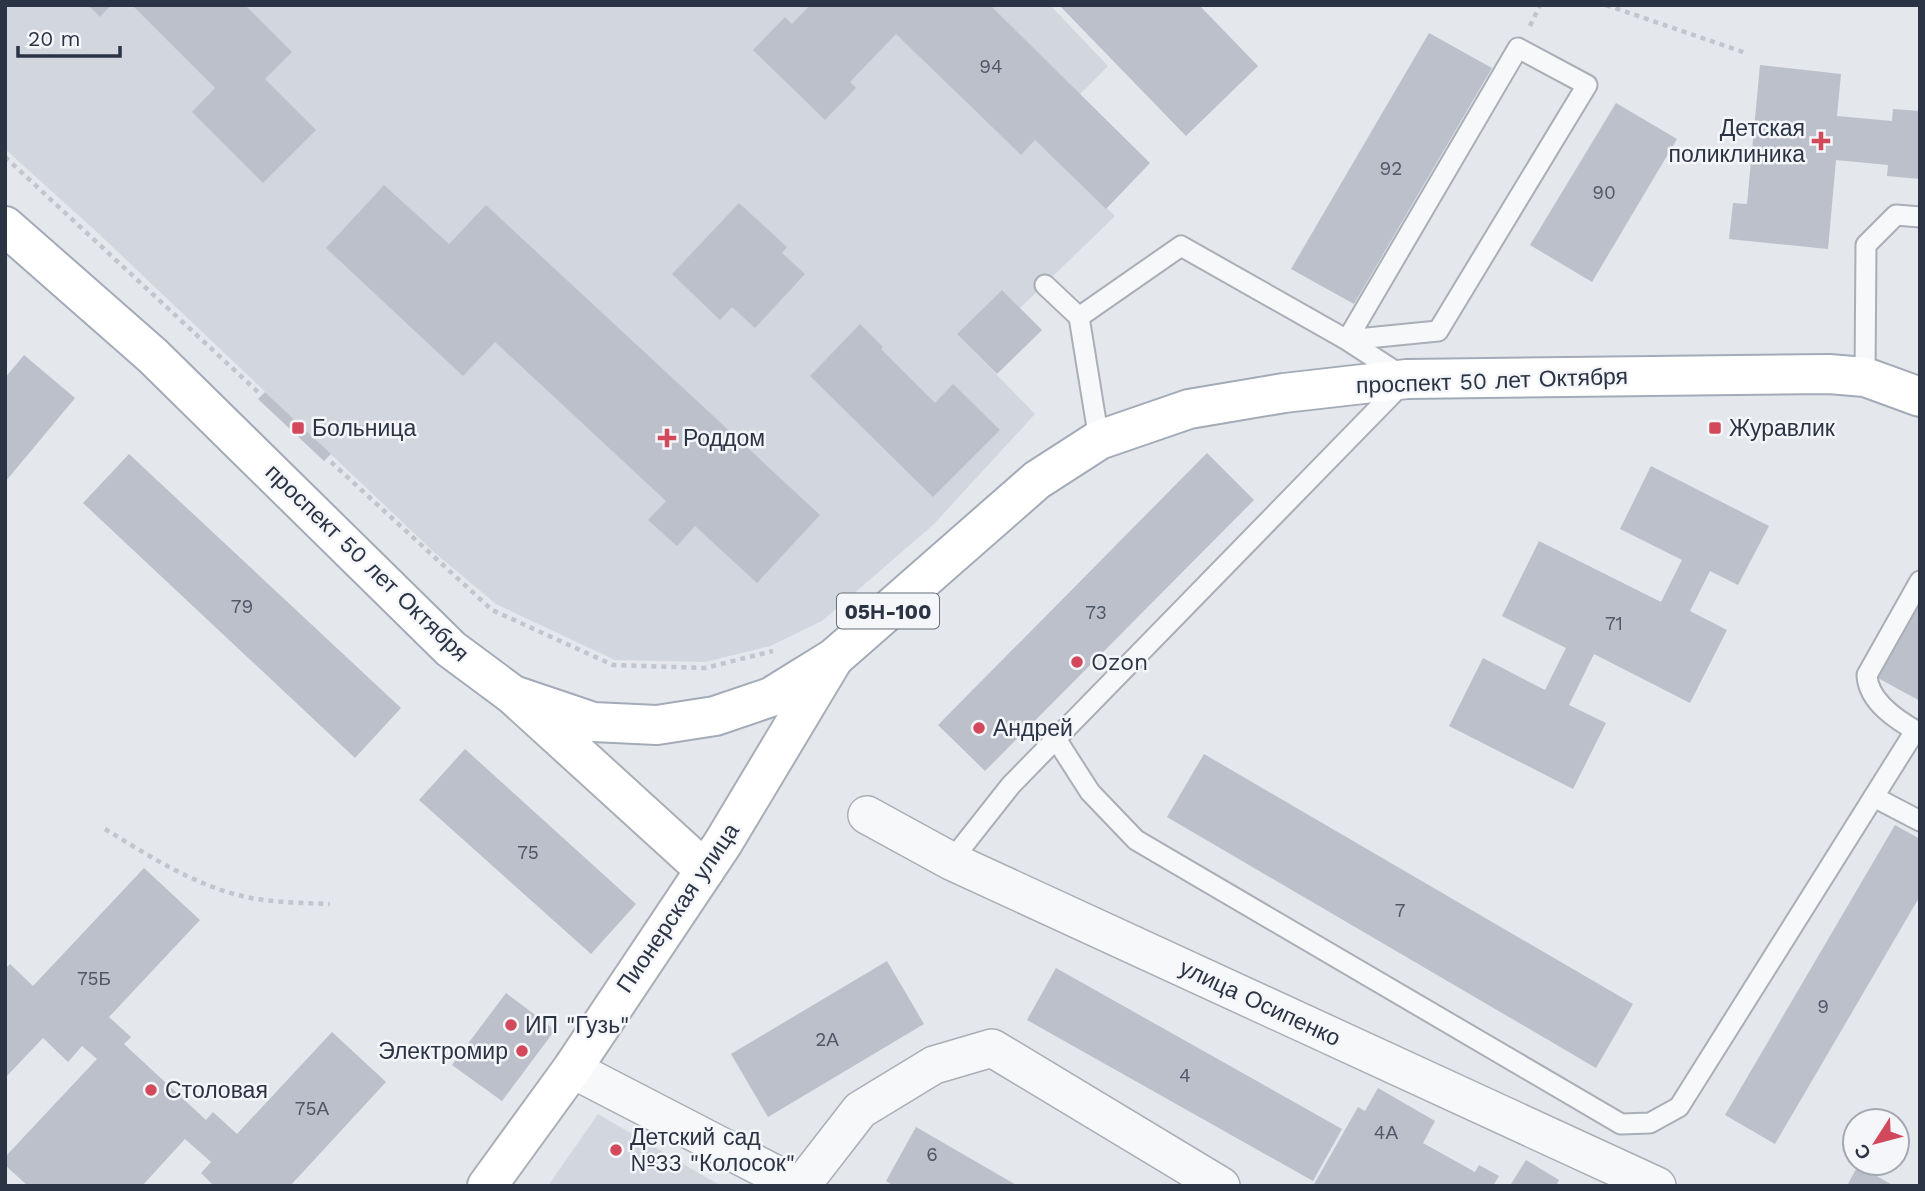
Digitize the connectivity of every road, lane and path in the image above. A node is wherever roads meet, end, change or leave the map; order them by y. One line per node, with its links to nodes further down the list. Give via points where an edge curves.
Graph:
1 (1606, 5): 2 (path)
2 (1746, 53)
3 (5, 157): 11 (path)
4 (1920, 217): 9 (lane, via 1896,215 1866,245)
5 (5, 226): 18 (main road, проспект 50 лет Октября / 05Н-100, via 153,356 451,649)
6 (1045, 285): 7 (lane)
7 (1079, 317): 8 (lane, via 1181,246); 13 (lane)
8 (1347, 340): 8 (lane, via 1438,331 1587,85 1518,48); 10 (lane)
9 (1865, 377): 10 (main road, проспект 50 лет Октября / 05Н-100); 12 (main road, проспект 50 лет Октября / 05Н-100)
10 (1407, 379): 13 (main road, проспект 50 лет Октября / 05Н-100, via 1189,409); 20 (lane)
11 (258, 392)
12 (1920, 397)
13 (1099, 440): 17 (main road, проспект 50 лет Октября / 05Н-100, via 1037,480)
14 (331, 462): 16 (path, via 492,610 613,665 705,668)
15 (1920, 582): 19 (lane, via 1867,675 1874,700)
16 (783, 646)
17 (834, 658): 18 (main road, проспект 50 лет Октября / 05Н-100, via 771,697 715,716 657,725 593,722); 26 (main road, Пионерская улица)
18 (513, 695): 26 (main road)
19 (1917, 732): 21 (lane)
20 (1056, 738): 21 (lane, via 1090,792 1136,840 1621,1124 1650,1124 1679,1107); 25 (lane, via 1011,785)
21 (1874, 797): 23 (lane)
22 (867, 815): 25 (street, улица Осипенко)
23 (1920, 821)
24 (105, 829): 27 (path, via 203,884 262,900)
25 (951, 861): 32 (street, улица Осипенко)
26 (705, 870): 28 (main road, Пионерская улица)
27 (330, 904)
28 (572, 1069): 29 (main road, Пионерская улица); 30 (street)
29 (487, 1186)
30 (799, 1186): 31 (street, via 860,1110 934,1065 992,1048)
31 (1221, 1186)
32 (1657, 1186)

